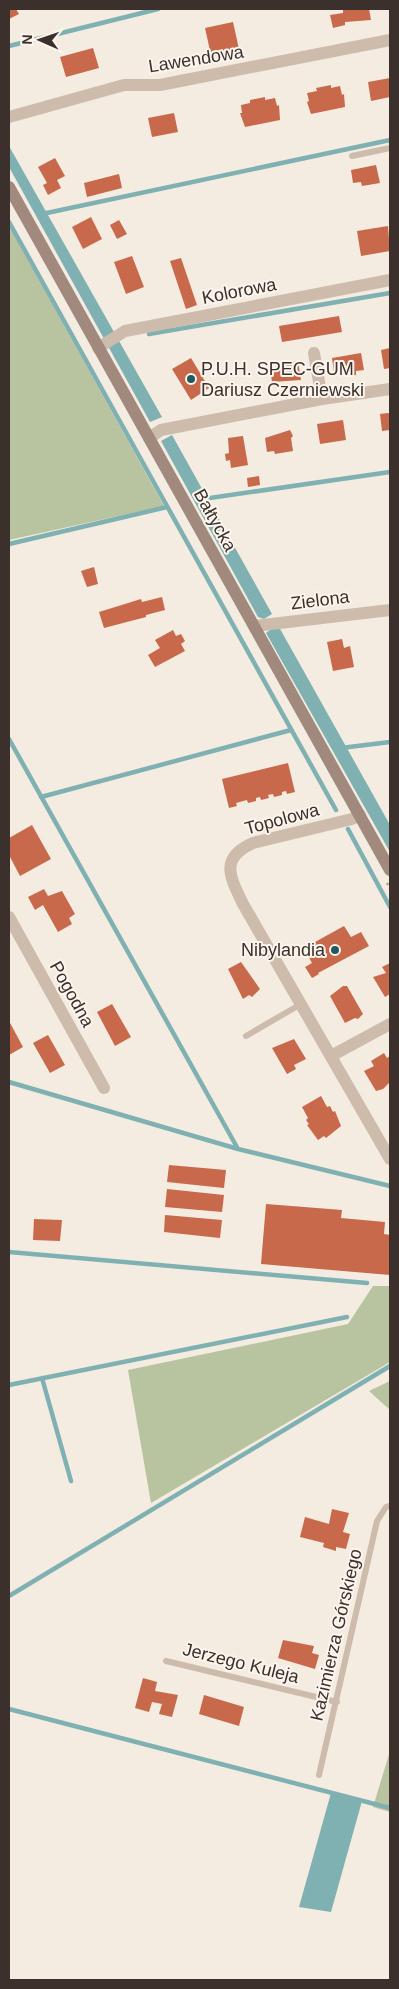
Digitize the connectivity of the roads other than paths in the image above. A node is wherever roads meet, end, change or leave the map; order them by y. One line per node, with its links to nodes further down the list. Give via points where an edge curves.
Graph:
1 (390, 40): 2 (street, Lawendowa, via 160,85 124,86)
2 (9, 117)
3 (390, 148): 4 (lane)
4 (352, 156)
5 (9, 187): 7 (main road, Bałtycka)
6 (390, 280): 7 (street, Kolorowa, via 118,334)
7 (102, 346): 11 (main road, Bałtycka)
8 (314, 353): 10 (street)
9 (390, 389): 10 (street)
10 (322, 399): 11 (street, via 161,430)
11 (149, 438): 13 (main road, Bałtycka)
12 (390, 610): 13 (street, Zielona)
13 (254, 626): 14 (main road, Bałtycka)
14 (360, 815): 15 (main road, Bałtycka); 17 (street, Topolowa, via 252,843 239,849 231,859 229,870 234,885)
15 (390, 870)
16 (9, 917): 21 (street, Pogodna)
17 (301, 1004): 19 (lane); 20 (street, Topolowa)
18 (390, 1024): 20 (street)
19 (246, 1036)
20 (331, 1056): 22 (street, Topolowa)
21 (104, 1088)
22 (390, 1159)
23 (390, 1506): 25 (lane, Kazimierza Górskiego, via 377,1520)
24 (166, 1660): 25 (lane, Jerzego Kuleja)
25 (337, 1702): 26 (lane, Kazimierza Górskiego)
26 (319, 1775)

